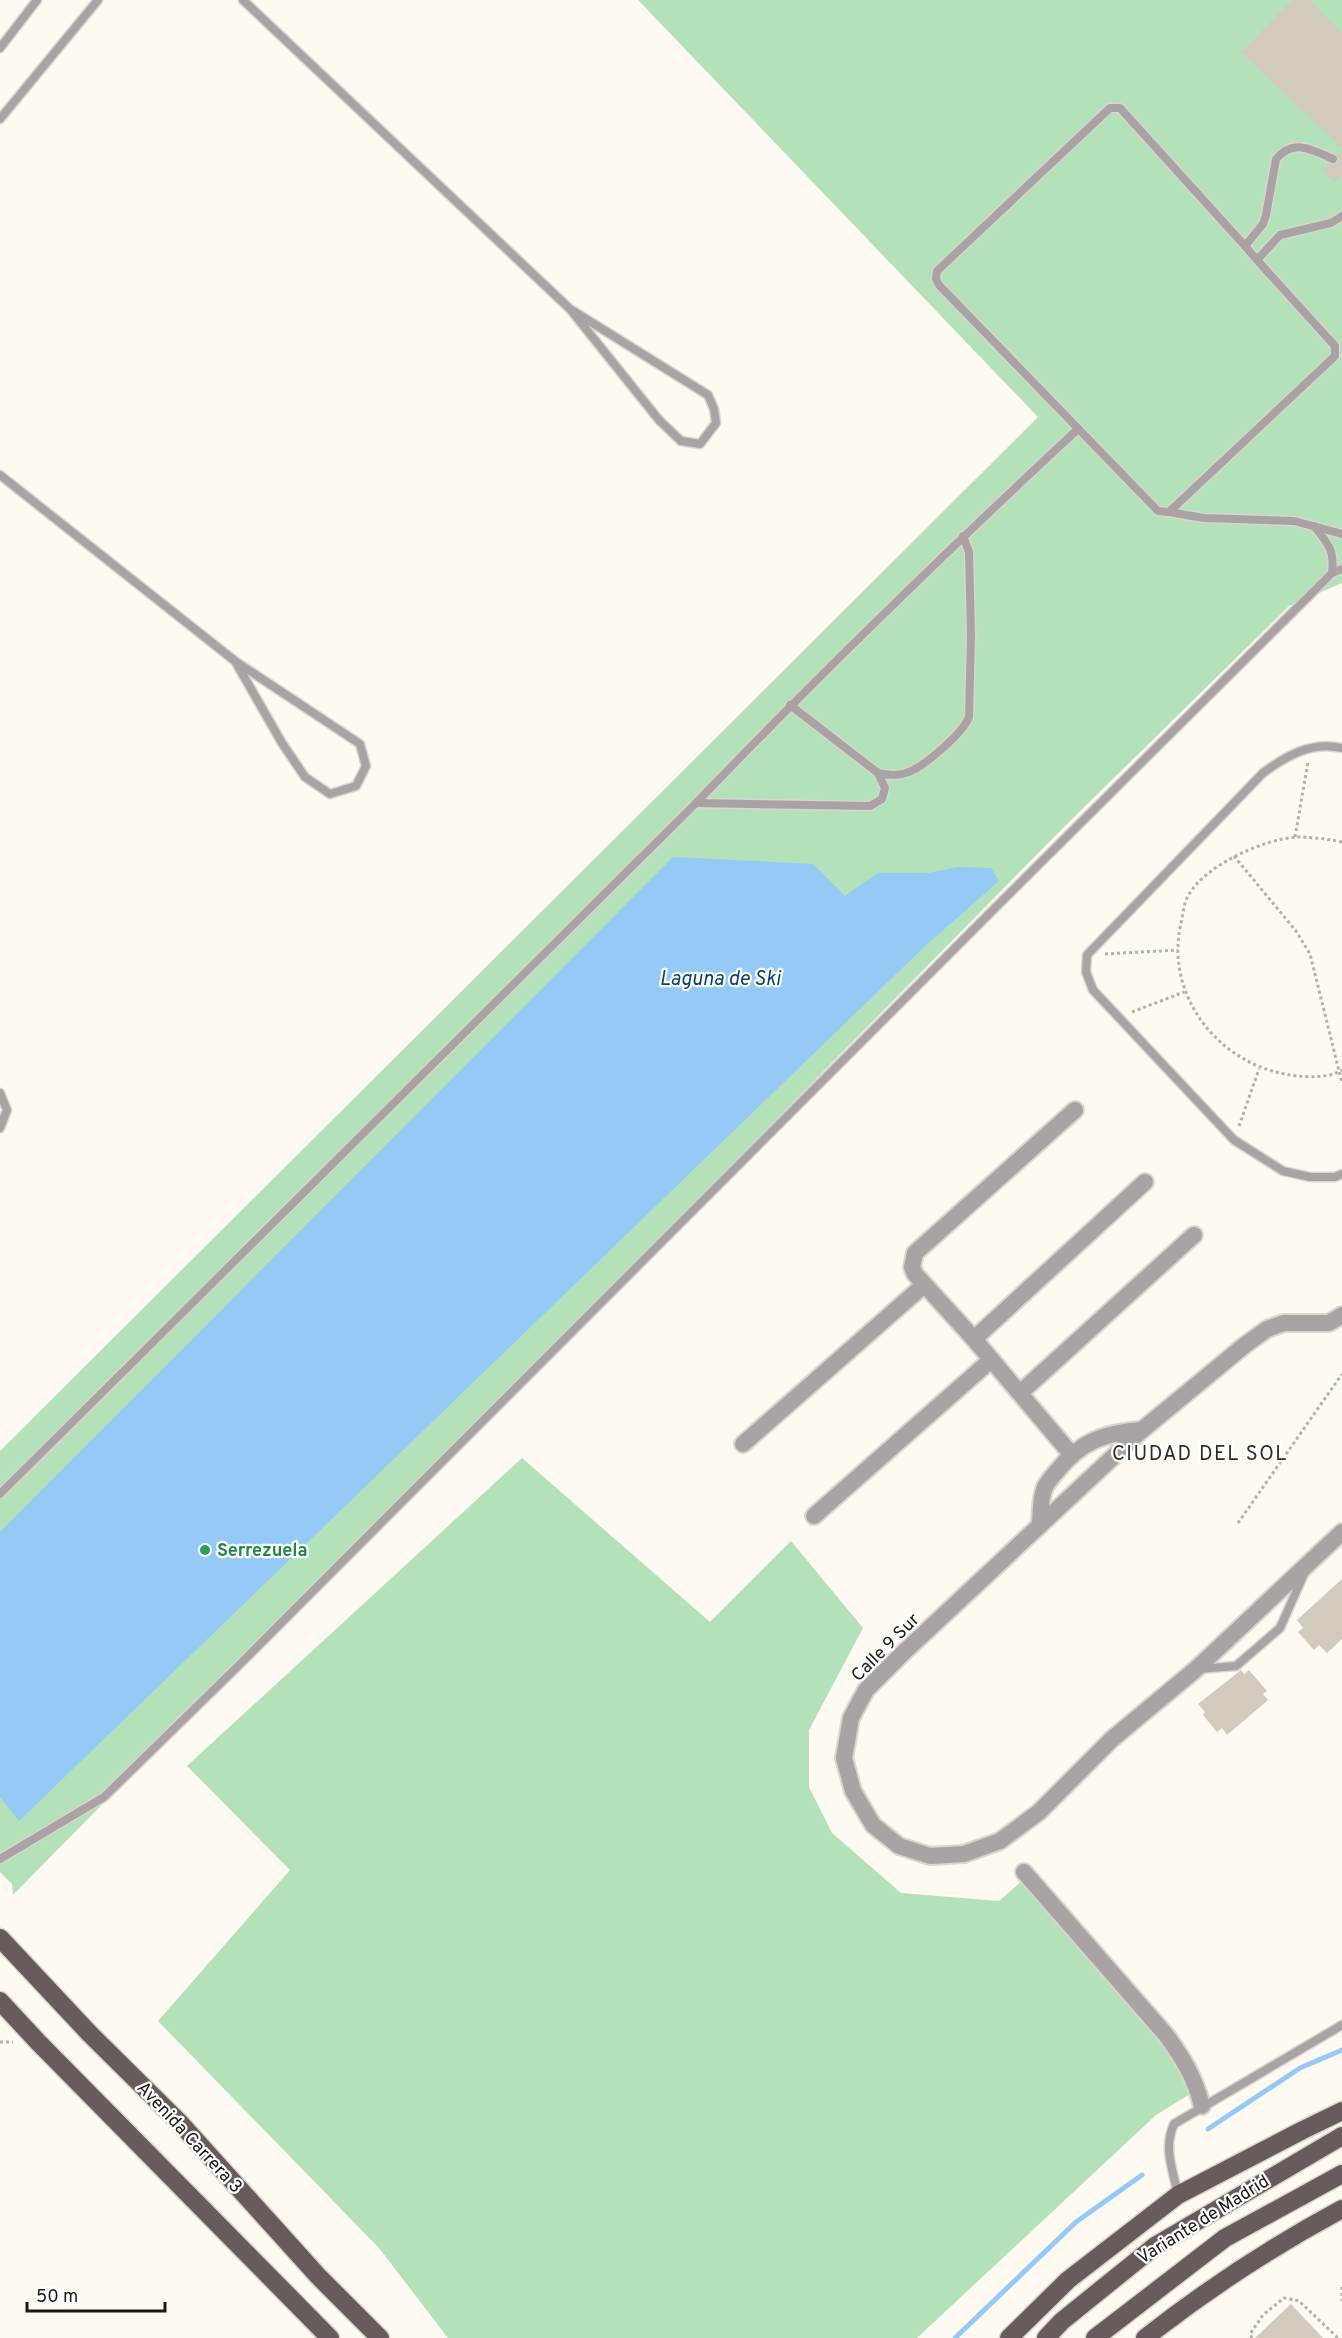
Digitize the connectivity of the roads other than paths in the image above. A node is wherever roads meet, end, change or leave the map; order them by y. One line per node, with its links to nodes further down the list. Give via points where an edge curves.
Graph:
1 (38, 0): 4 (lane)
2 (98, 0): 5 (lane)
3 (243, 0): 10 (lane)
4 (0, 48)
5 (0, 119)
6 (1333, 159): 8 (lane, via 1306,147 1282,152 1276,159 1263,224)
7 (1342, 216): 9 (lane, via 1330,223 1280,235)
8 (1245, 246): 9 (lane); 11 (lane, via 1115,106 938,271 939,285)
9 (1257, 260): 13 (lane, via 1335,346 1335,356)
10 (570, 309): 10 (lane, via 659,420 681,441 700,444 716,423 708,395)
11 (1078, 429): 13 (lane, via 1158,511); 16 (lane)
12 (0, 475): 19 (lane)
13 (1169, 512): 14 (lane, via 1190,517)
14 (1313, 525): 15 (lane); 18 (lane, via 1334,556)
15 (1342, 534)
16 (963, 536): 20 (lane); 22 (lane, via 969,552 969,717 965,727 910,772 896,776)
17 (1342, 569): 18 (lane)
18 (1332, 573): 44 (lane, via 104,1797)
19 (236, 661): 19 (lane, via 305,777 330,794 356,786 366,766 360,744)
20 (790, 705): 22 (lane); 23 (lane)
21 (1342, 748): 27 (lane, via 1310,748 1288,755 1263,773 1087,955 1086,972 1094,990 1234,1140 1283,1171 1310,1177)
22 (879, 773): 23 (lane, via 885,788 882,799 870,806)
23 (696, 803): 38 (lane)
24 (0, 1093): 26 (lane, via 8,1110)
25 (1075, 1110): 30 (street, via 915,1252 912,1267)
26 (0, 1128)
27 (1342, 1174)
28 (1145, 1182): 32 (street)
29 (1194, 1235): 34 (street)
30 (924, 1285): 32 (street); 36 (street)
31 (1338, 1322): 35 (street, Calle 9 Sur, via 1284,1323 1267,1329)
32 (974, 1339): 33 (street)
33 (991, 1360): 34 (street); 39 (street)
34 (1020, 1393): 37 (street)
35 (1142, 1430): 37 (street, via 1103,1436); 40 (street, Calle 9 Sur)
36 (743, 1444)
37 (1071, 1454): 40 (street, via 1046,1485)
38 (0, 1494)
39 (814, 1516)
40 (1040, 1524): 43 (street, Calle 9 Sur, via 866,1690 851,1718 844,1758 853,1791 873,1825 899,1846 930,1856 964,1854 1000,1841 1039,1812 1112,1739)
41 (1342, 1532): 42 (street, Calle 9 Sur)
42 (1309, 1564): 43 (street, Calle 9 Sur); 43 (lane, via 1280,1628 1236,1666)
43 (1195, 1670)
44 (0, 1859)
45 (1024, 1872): 50 (street, via 1166,2035 1186,2062)
46 (0, 1938): 57 (main road, Avenida Carrera 3, via 181,2124 318,2276)
47 (0, 2001): 48 (main road)
48 (8, 2017): 56 (main road)
49 (1342, 2025): 50 (lane)
50 (1202, 2106): 54 (lane, via 1174,2124 1168,2136 1167,2150)
51 (1342, 2111): 54 (main road)
52 (1342, 2136): 59 (main road, Variante de Madrid, via 1155,2246 1062,2320)
53 (1342, 2174): 60 (main road, Variante de Madrid, via 1225,2238)
54 (1178, 2195): 58 (main road, via 1068,2280)
55 (1342, 2209): 61 (main road, via 1181,2310)
56 (330, 2338)
57 (380, 2338)
58 (1009, 2338)
59 (1046, 2338)
60 (1095, 2338)
61 (1145, 2338)

